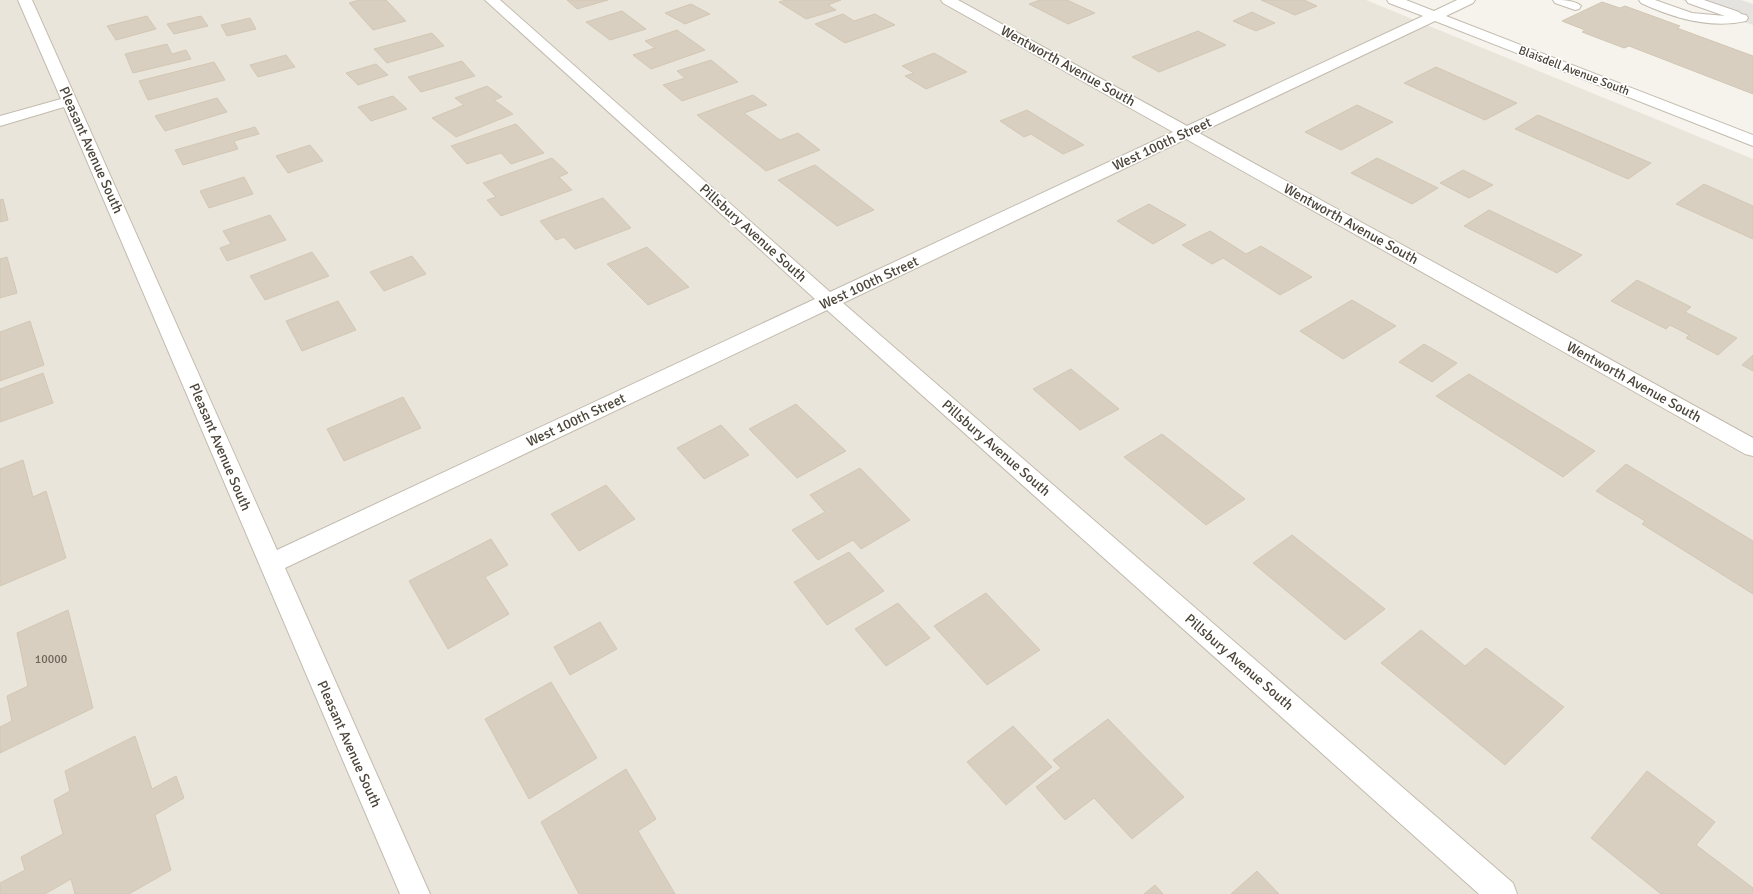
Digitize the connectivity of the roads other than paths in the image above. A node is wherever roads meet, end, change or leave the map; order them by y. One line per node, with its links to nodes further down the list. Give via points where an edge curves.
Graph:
1 (25, 0): 12 (street, Pleasant Avenue South)
2 (492, 0): 16 (street, Pillsbury Avenue South)
3 (948, 0): 14 (street, Wentworth Avenue South)
4 (1394, 0): 10 (street, Blaisdell Avenue South)
5 (1468, 0): 10 (street, West 100th Street)
6 (1559, 0): 9 (lane)
7 (1645, 0): 11 (lane, via 1692,17 1720,21)
8 (1692, 0): 11 (lane)
9 (1575, 6)
10 (1434, 16): 14 (street, West 100th Street); 15 (street, Blaisdell Avenue South)
11 (1748, 20)
12 (70, 101): 13 (street); 18 (street, Pleasant Avenue South)
13 (0, 121)
14 (1187, 133): 16 (street, West 100th Street); 17 (street, Wentworth Avenue South)
15 (1753, 141)
16 (830, 301): 18 (street, West 100th Street); 20 (street, Pillsbury Avenue South)
17 (1753, 448)
18 (270, 564): 19 (street, Pleasant Avenue South)
19 (415, 894)
20 (1502, 894)

